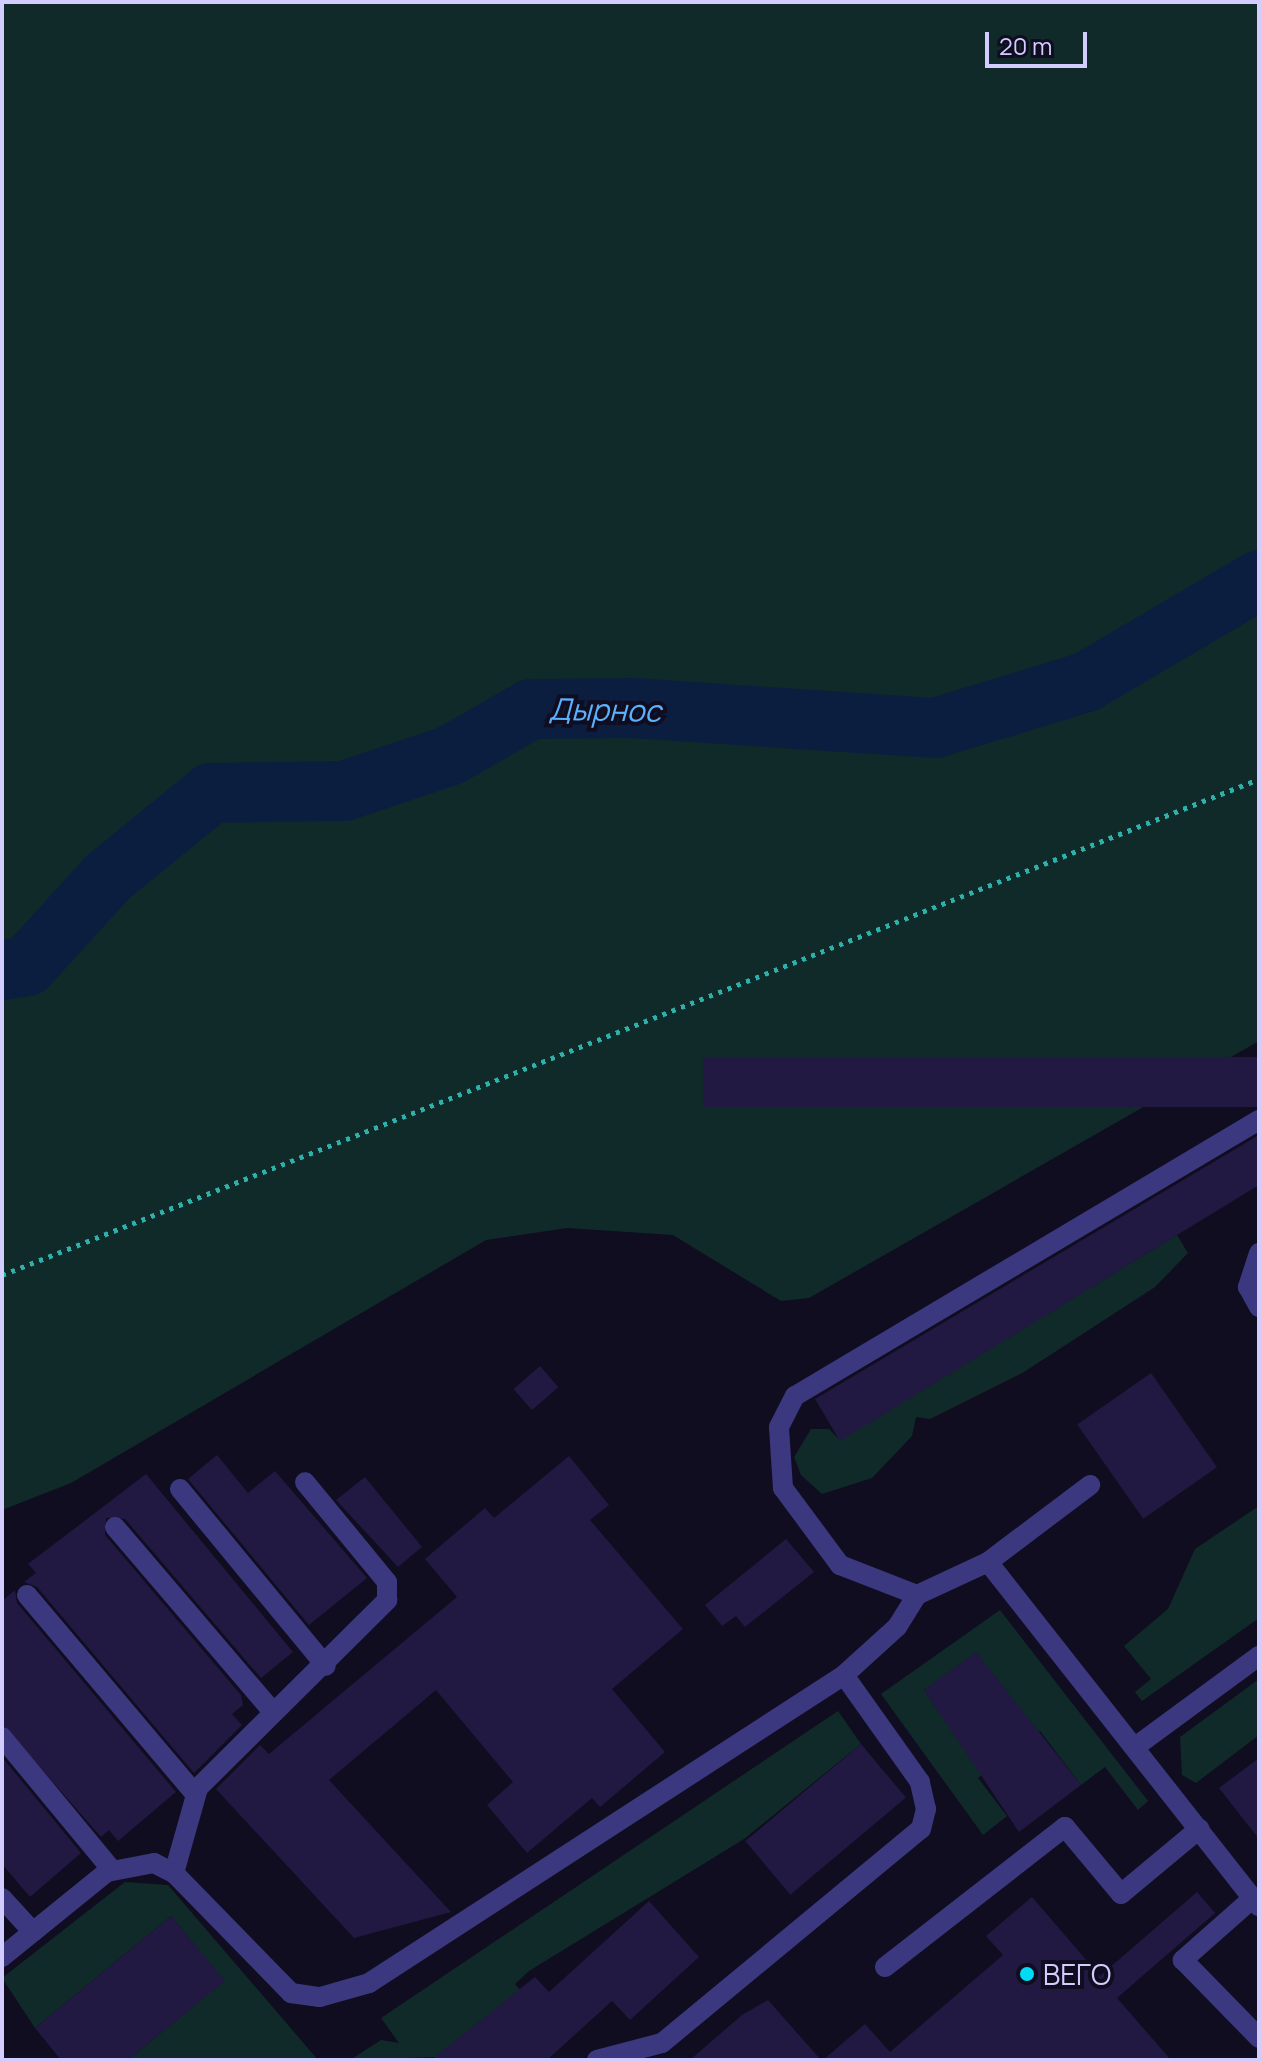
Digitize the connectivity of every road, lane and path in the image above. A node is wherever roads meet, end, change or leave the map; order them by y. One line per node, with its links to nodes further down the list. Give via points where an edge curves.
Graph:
1 (1259, 779): 4 (path)
2 (1259, 1120): 12 (lane, via 795,1396 779,1427 783,1488 840,1565)
3 (1259, 1253): 5 (lane, via 1248,1287)
4 (2, 1275)
5 (1259, 1307)
6 (305, 1482): 14 (lane, via 387,1582 377,1617)
7 (1090, 1485): 10 (lane)
8 (180, 1489): 14 (lane)
9 (115, 1527): 16 (lane)
10 (988, 1562): 12 (lane); 18 (lane)
11 (27, 1595): 19 (lane)
12 (917, 1595): 15 (lane, via 897,1627)
13 (1259, 1656): 18 (lane)
14 (326, 1666): 16 (lane)
15 (844, 1675): 22 (lane, via 369,1983 320,1997 291,1993); 29 (lane, via 920,1782 926,1809 921,1829)
16 (273, 1712): 19 (lane)
17 (2, 1737): 21 (lane)
18 (1135, 1747): 20 (lane)
19 (195, 1794): 22 (lane)
20 (1199, 1829): 24 (lane); 27 (lane, via 1121,1894 1065,1827)
21 (112, 1870): 22 (lane, via 154,1863); 25 (lane)
22 (174, 1873)
23 (2, 1898): 25 (lane)
24 (1256, 1902): 28 (lane, via 1183,1960)
25 (33, 1932): 26 (lane)
26 (2, 1957)
27 (885, 1967)
28 (1259, 2038)
29 (641, 2056): 30 (lane)
30 (597, 2060)

